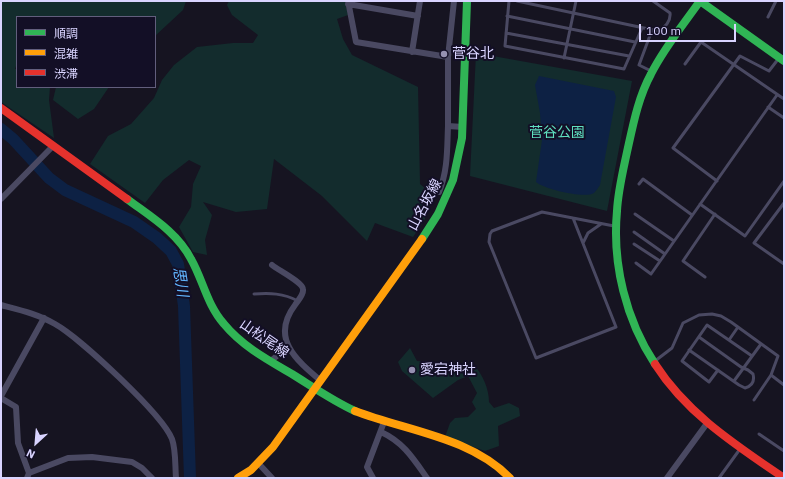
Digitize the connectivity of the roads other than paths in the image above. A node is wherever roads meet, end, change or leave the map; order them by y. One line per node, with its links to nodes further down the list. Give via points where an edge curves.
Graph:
1 (420, 1): 13 (street)
2 (454, 1): 24 (street)
3 (467, 1): 36 (main road, 山名坂線)
4 (509, 1): 14 (lane)
5 (517, 1): 12 (lane)
6 (570, 1): 10 (lane)
7 (653, 1): 18 (lane, via 670,13 671,17 663,29)
8 (700, 1): 26 (main road); 29 (main road, via 661,55)
9 (776, 1): 15 (lane)
10 (576, 2): 12 (lane)
11 (348, 3): 13 (street); 22 (street, via 356,42)
12 (573, 13): 16 (lane); 17 (lane)
13 (418, 16): 22 (street)
14 (508, 16): 16 (lane); 19 (lane)
15 (768, 17)
16 (570, 28): 20 (lane); 21 (lane)
17 (642, 28): 18 (lane); 20 (lane)
18 (652, 30): 29 (lane, via 639,65)
19 (506, 33): 21 (lane); 25 (lane, via 504,46)
20 (635, 42): 23 (lane)
21 (567, 44): 23 (lane); 25 (lane)
22 (412, 52): 24 (street)
23 (629, 56): 25 (lane, via 624,69)
24 (448, 57): 35 (street)
25 (564, 58)
26 (782, 60): 28 (lane, via 769,71 740,56)
27 (685, 64): 28 (lane, via 701,42)
28 (734, 64): 30 (lane); 38 (lane, via 673,148)
29 (652, 72): 50 (main road, via 635,112)
30 (777, 94): 31 (lane); 33 (lane)
31 (784, 99)
32 (1, 108): 37 (main road, 山松尾線)
33 (768, 108): 34 (lane); 38 (lane)
34 (784, 118)
35 (448, 126): 36 (street); 41 (street, via 447,161 444,181)
36 (463, 127): 77 (main road, 山名坂線, via 460,156 438,214)
37 (53, 146): 42 (street); 72 (main road, 山松尾線, via 167,228 191,258 215,313 228,330 243,344)
38 (717, 181): 44 (lane)
39 (784, 181): 46 (lane, via 745,236)
40 (639, 184): 47 (lane, via 643,179)
41 (439, 192)
42 (1, 198)
43 (784, 203): 58 (lane, via 754,244)
44 (700, 204): 46 (lane); 47 (lane)
45 (635, 214): 52 (lane)
46 (715, 214): 60 (lane, via 683,261)
47 (692, 215): 52 (lane)
48 (573, 218): 49 (lane); 53 (lane); 53 (lane, via 542,212 490,234 489,242 536,358 616,327)
49 (601, 224): 50 (lane); 53 (lane, via 588,233)
50 (616, 226): 73 (main road, via 624,293 635,327)
51 (634, 232): 55 (lane)
52 (674, 242): 55 (lane)
53 (583, 244)
54 (634, 244): 56 (lane)
55 (665, 254): 56 (lane)
56 (660, 261): 57 (lane, via 651,274)
57 (636, 263)
58 (784, 264)
59 (272, 265): 62 (street, via 300,283 303,295)
60 (706, 277)
61 (254, 294): 62 (lane, via 277,293)
62 (298, 301): 69 (street, via 286,325 284,336)
63 (1, 305): 64 (street)
64 (44, 318): 81 (street); 93 (street, via 56,324 103,362 163,424 172,439)
65 (738, 327): 67 (lane); 68 (lane); 73 (lane, via 721,316 699,315 683,324 672,348)
66 (699, 337): 67 (lane, via 708,325); 70 (lane); 74 (lane)
67 (729, 340): 71 (lane)
68 (761, 344): 71 (lane); 76 (lane, via 778,356)
69 (288, 346): 72 (street); 77 (street, via 304,366)
70 (689, 350): 75 (lane); 75 (lane, via 682,364 709,382)
71 (752, 356): 74 (lane)
72 (271, 361): 80 (main road, 山松尾線)
73 (653, 362): 84 (main road, via 677,394)
74 (743, 368): 78 (lane); 78 (lane, via 753,374 753,383 745,388)
75 (718, 370): 78 (lane)
76 (771, 375): 79 (lane); 82 (lane)
77 (321, 381): 80 (main road, 山名坂線)
78 (734, 381)
79 (784, 384)
80 (314, 389): 83 (main road, 山松尾線, via 352,410); 89 (main road, 山名坂線)
81 (1, 397): 90 (street, via 16,407 18,443)
82 (754, 400)
83 (384, 422): 85 (street); 98 (main road, 山松尾線, via 488,458)
84 (708, 422): 87 (main road); 99 (street)
85 (381, 432): 96 (street, via 367,467); 97 (street, via 404,446)
86 (758, 434): 88 (lane)
87 (741, 447): 91 (main road); 100 (lane)
88 (784, 451)
89 (259, 464): 94 (main road); 95 (street)
90 (28, 475): 92 (street, via 68,458 92,457 132,462)
91 (778, 476)
92 (152, 478)
93 (176, 478)
94 (238, 478)
95 (272, 478)
96 (373, 478)
97 (427, 478)
98 (510, 478)
99 (667, 478)
100 (719, 478)

